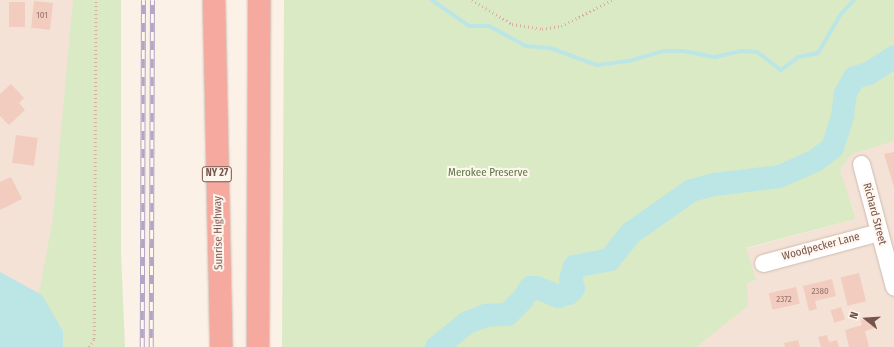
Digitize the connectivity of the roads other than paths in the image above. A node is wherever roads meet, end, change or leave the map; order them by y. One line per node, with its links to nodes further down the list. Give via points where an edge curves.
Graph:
1 (214, 0): 7 (highway, Sunrise Highway / NY 27)
2 (259, 0): 8 (highway)
3 (861, 164): 4 (street, Richard Street)
4 (879, 232): 5 (street, Woodpecker Lane); 6 (street, Richard Street)
5 (763, 263)
6 (894, 287)
7 (221, 347)
8 (258, 347)

